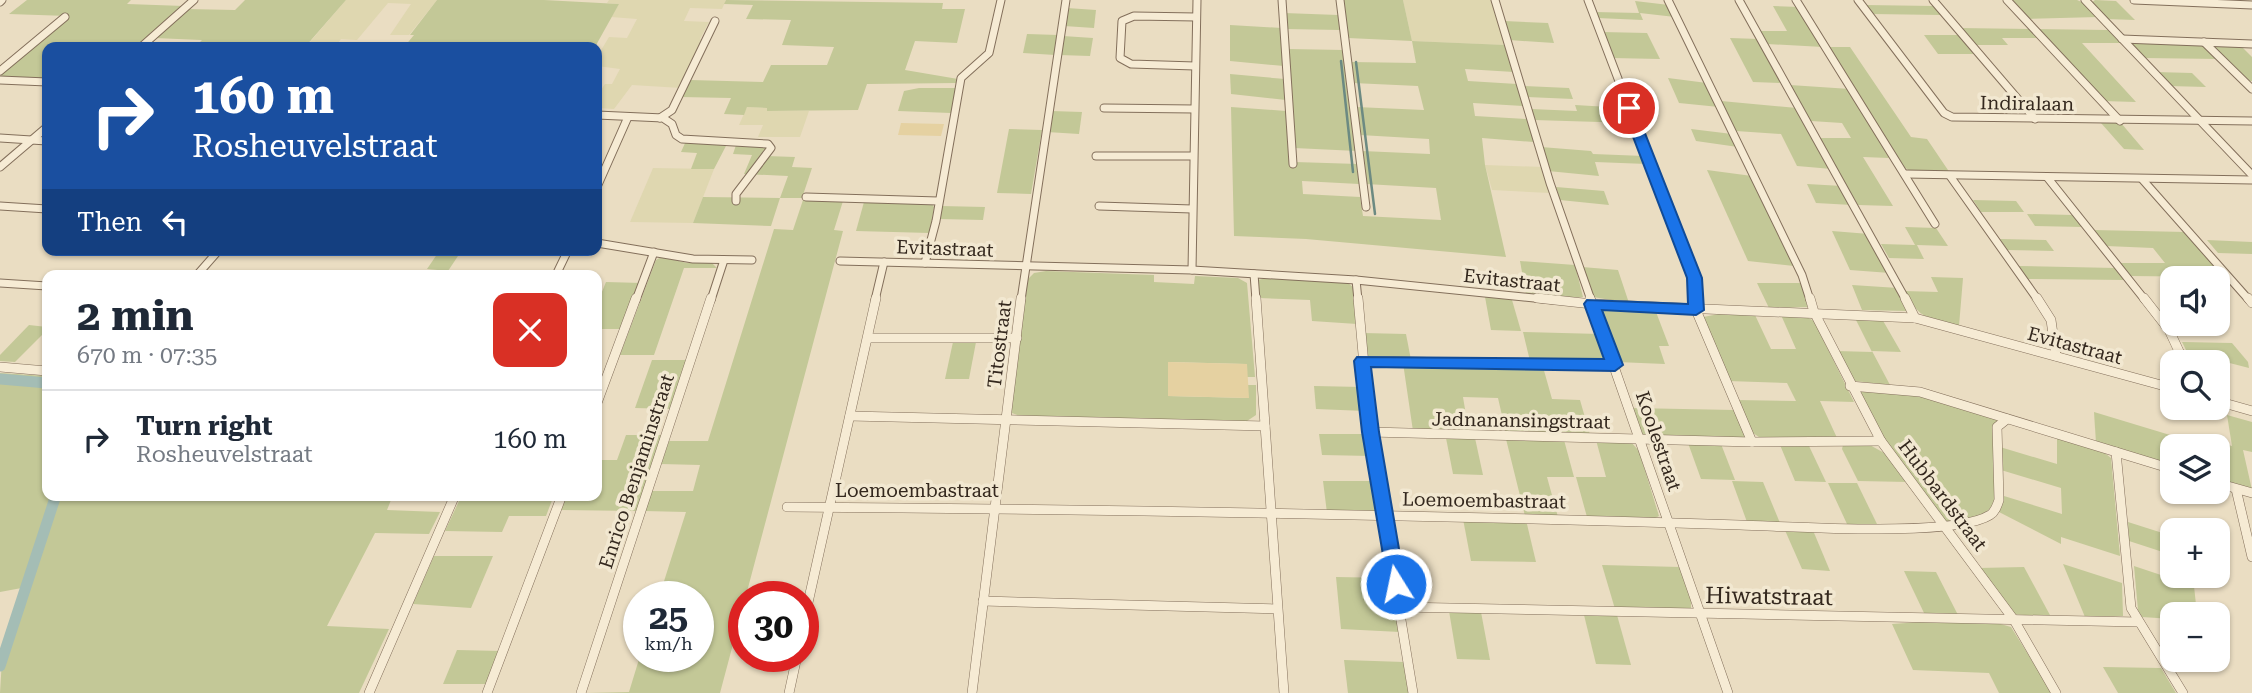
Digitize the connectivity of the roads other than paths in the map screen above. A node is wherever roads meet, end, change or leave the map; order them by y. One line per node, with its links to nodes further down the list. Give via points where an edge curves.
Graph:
1 (194, 0): 23 (street)
2 (1002, 0): 56 (street, via 989,53 961,78)
3 (1066, 0): 71 (street, Titostraat)
4 (1196, 0): 20 (street)
5 (1282, 0): 46 (street)
6 (1340, 0): 59 (street)
7 (1495, 0): 79 (street, Koolestraat)
8 (1588, 0): 80 (street, via 1694,278)
9 (1668, 0): 81 (street, Hubbardstraat, via 1802,275)
10 (1739, 0): 82 (street)
11 (1796, 0): 49 (street)
12 (1858, 0): 36 (street, Indiralaan, via 1944,113 1963,118)
13 (1933, 0): 36 (street)
14 (2007, 0): 37 (street)
15 (2085, 0): 22 (street)
16 (2134, 0): 17 (street)
17 (2210, 2): 18 (street)
18 (2252, 5)
19 (65, 17): 27 (street)
20 (1196, 17): 26 (street); 26 (street, via 1125,19 1120,58 1130,64)
21 (715, 21): 35 (street, via 672,110)
22 (2122, 39): 24 (street); 38 (street)
23 (147, 42)
24 (2204, 42): 25 (street); 30 (street)
25 (2252, 44)
26 (1195, 66): 32 (street)
27 (0, 71)
28 (0, 80): 29 (street)
29 (42, 82)
30 (2252, 89)
31 (1104, 108): 32 (street)
32 (1194, 109): 45 (street)
33 (602, 115): 34 (street)
34 (628, 117): 35 (street); 48 (street)
35 (660, 118): 55 (street, via 670,121 682,139 770,145 757,172 736,194)
36 (2035, 119): 37 (street, Indiralaan)
37 (2120, 121): 38 (street, Indiralaan)
38 (2202, 121): 39 (street, Indiralaan); 52 (street)
39 (2252, 121)
40 (42, 131): 42 (street)
41 (0, 138): 42 (street)
42 (31, 140): 43 (street); 47 (street)
43 (42, 141)
44 (1096, 156): 45 (street)
45 (1193, 156): 61 (street)
46 (1293, 164)
47 (0, 167)
48 (602, 170)
49 (1906, 174): 50 (street); 62 (street)
50 (1950, 176): 51 (street); 86 (street, via 2044,308 2051,320)
51 (2047, 177): 53 (street); 85 (street, via 2169,330)
52 (2252, 178): 53 (street)
53 (2142, 179): 78 (street)
54 (806, 197): 56 (street)
55 (736, 201)
56 (938, 201): 70 (street)
57 (0, 206): 60 (street)
58 (1099, 206): 61 (street)
59 (1366, 207)
60 (42, 209)
61 (1192, 209): 73 (street)
62 (1935, 224)
63 (602, 244): 64 (street)
64 (654, 252): 66 (street); 93 (street)
65 (214, 256): 72 (street)
66 (724, 260): 67 (street); 129 (street, Enrico Benjaminstraat)
67 (752, 260)
68 (840, 261): 69 (street, Evitastraat)
69 (884, 262): 70 (street, Evitastraat); 83 (street)
70 (925, 263): 71 (street, Evitastraat)
71 (1026, 266): 73 (street, Evitastraat); 84 (street, Titostraat)
72 (201, 270)
73 (1192, 270): 74 (street, Evitastraat)
74 (1254, 274): 75 (street, Evitastraat); 99 (street)
75 (1356, 281): 79 (street, Evitastraat); 87 (street)
76 (0, 283): 77 (street)
77 (42, 286)
78 (2252, 303)
79 (1592, 304): 80 (street, Evitastraat); 88 (street, Koolestraat)
80 (1696, 310): 81 (street, Evitastraat); 103 (street)
81 (1814, 312): 82 (street, Evitastraat); 92 (street, Hubbardstraat)
82 (1914, 318): 86 (street, Evitastraat)
83 (868, 338): 84 (street); 96 (street)
84 (1017, 338): 98 (street, Titostraat)
85 (2179, 350)
86 (2056, 356): 91 (street, Evitastraat)
87 (1362, 361): 88 (street); 100 (street)
88 (1615, 365): 101 (street, Koolestraat)
89 (0, 367): 90 (street)
90 (42, 371)
91 (2160, 385)
92 (1850, 386): 97 (street, via 1907,389); 102 (street, Hubbardstraat)
93 (602, 390)
94 (2230, 405): 95 (street)
95 (2252, 411)
96 (850, 416): 98 (street); 112 (street)
97 (2007, 419): 104 (street); 117 (street, Loemoembastraat, via 1997,427 1996,509 1989,516)
98 (1006, 420): 99 (street); 113 (street, Titostraat)
99 (1265, 426): 114 (street)
100 (1370, 432): 101 (street, Jadnanansingstraat); 115 (street)
101 (1639, 439): 103 (street, Jadnanansingstraat); 116 (street, Koolestraat)
102 (1881, 441): 103 (street, Jadnanansingstraat); 117 (street, Hubbardstraat)
103 (1752, 442)
104 (2116, 452): 105 (street); 125 (street, via 2131,608)
105 (2160, 465)
106 (2230, 487): 107 (street)
107 (2236, 489): 108 (street); 118 (street)
108 (2252, 494)
109 (452, 501): 127 (street)
110 (560, 501): 128 (street)
111 (787, 507): 112 (street, Loemoembastraat)
112 (829, 508): 113 (street, Loemoembastraat); 119 (street)
113 (996, 508): 114 (street, Loemoembastraat); 120 (street, Titostraat)
114 (1270, 514): 115 (street, Loemoembastraat); 122 (street)
115 (1384, 516): 116 (street, Loemoembastraat); 121 (street)
116 (1668, 522): 117 (street, Loemoembastraat); 123 (street, Koolestraat)
117 (1945, 528): 124 (street, Hubbardstraat)
118 (2252, 557)
119 (813, 581)
120 (984, 601): 122 (street); 131 (street, Titostraat)
121 (1400, 607): 123 (street, Hiwatstraat); 133 (street)
122 (1277, 610): 132 (street)
123 (1701, 614): 124 (street, Hiwatstraat); 134 (street, Koolestraat)
124 (2014, 620): 125 (street, Hiwatstraat); 135 (street, Hubbardstraat)
125 (2138, 622): 136 (street)
126 (794, 672): 130 (street)
127 (369, 693)
128 (487, 693)
129 (581, 693)
130 (789, 693)
131 (972, 693)
132 (1284, 693)
133 (1413, 693)
134 (1727, 693)
135 (2056, 693)
136 (2183, 693)

